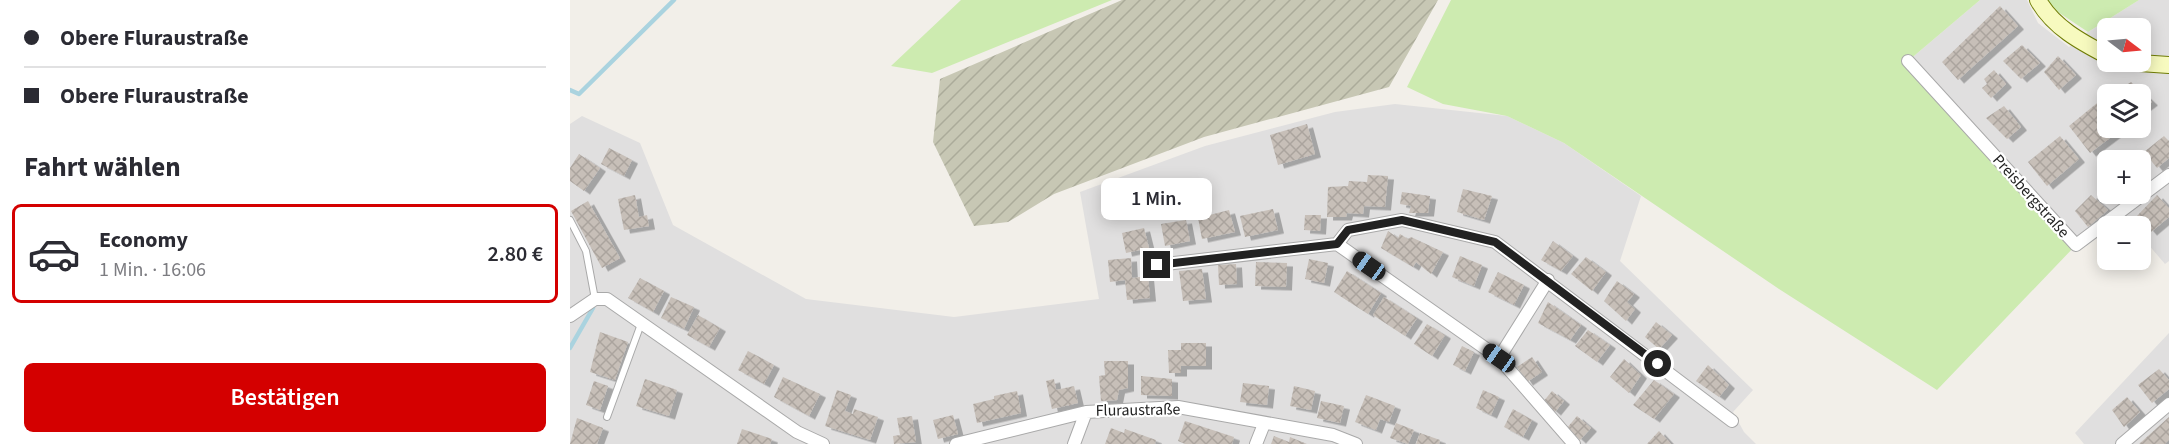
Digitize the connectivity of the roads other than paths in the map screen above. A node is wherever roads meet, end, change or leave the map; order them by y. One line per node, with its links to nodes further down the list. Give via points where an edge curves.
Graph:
1 (2038, 0): 2 (street, via 2046,14 2076,39)
2 (2097, 50)
3 (1908, 61): 6 (street, Preisbergstraße, via 2076,245)
4 (2151, 64): 5 (street)
5 (2169, 65)
6 (2169, 175)
7 (570, 220): 11 (lane, via 586,251)
8 (1337, 244): 9 (street); 10 (street, via 1348,230 1402,220 1495,242); 14 (street)
9 (1157, 265)
10 (1548, 280): 14 (street); 18 (street)
11 (595, 299): 12 (street); 13 (street, via 608,299)
12 (570, 316)
13 (640, 324): 17 (lane); 20 (street, via 797,432)
14 (1499, 358): 25 (street)
15 (2169, 404): 26 (street)
16 (1086, 412): 19 (street, Fluraustraße, via 1178,407); 21 (street, Fluraustraße); 22 (street)
17 (607, 417)
18 (1732, 421)
19 (1264, 424): 23 (street); 24 (street, Fluraustraße, via 1333,435)
20 (823, 444)
21 (956, 444)
22 (1074, 444)
23 (1256, 444)
24 (1356, 444)
25 (1574, 444)
26 (2122, 444)

